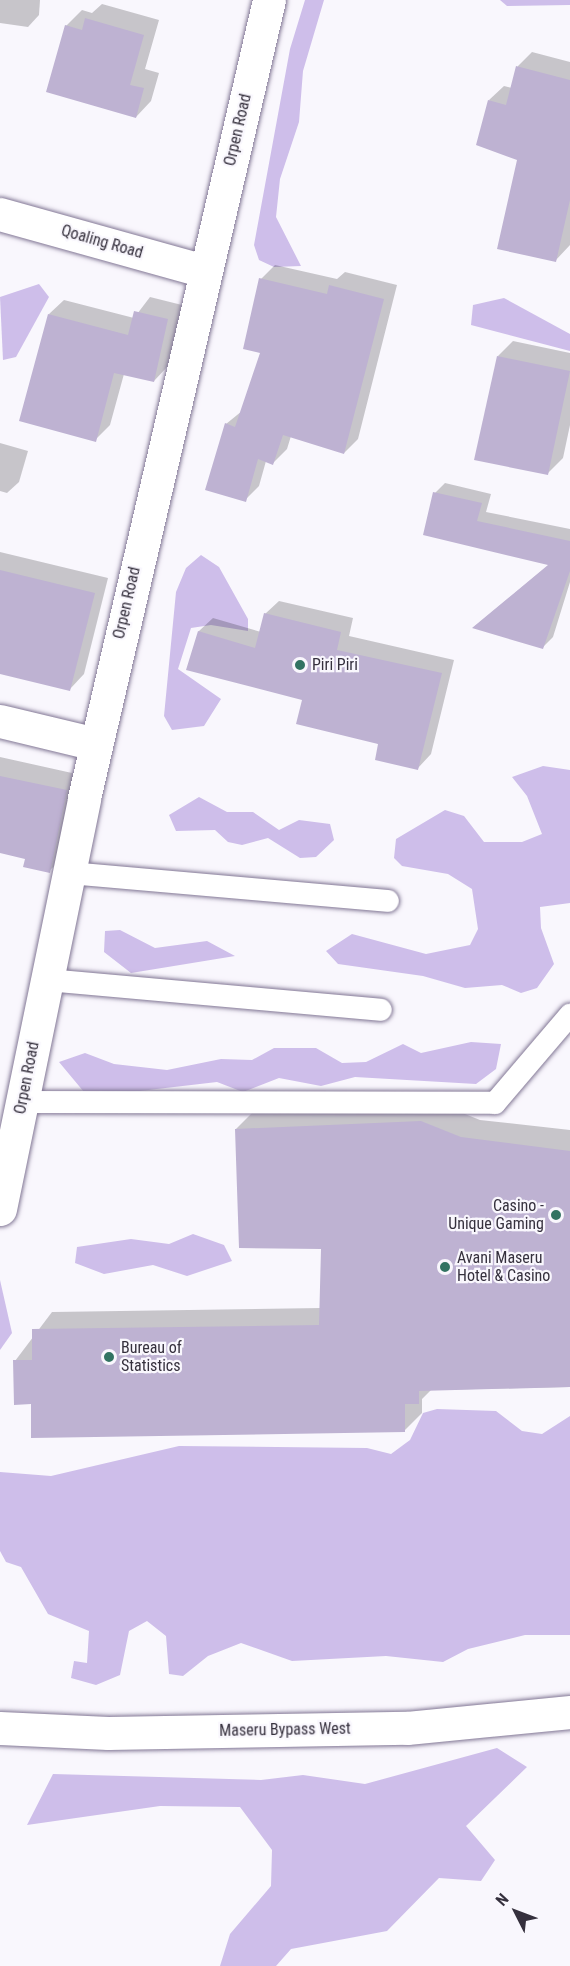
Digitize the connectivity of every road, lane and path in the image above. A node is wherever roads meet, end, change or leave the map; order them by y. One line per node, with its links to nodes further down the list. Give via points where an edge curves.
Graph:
1 (268, 0): 3 (street, Orpen Road)
2 (0, 214): 3 (street, Qoaling Road)
3 (204, 271): 5 (street, Orpen Road)
4 (0, 721): 5 (street)
5 (96, 744): 6 (street, Orpen Road)
6 (69, 873): 7 (lane); 8 (street, Orpen Road)
7 (388, 901)
8 (47, 980): 9 (lane); 11 (street, Orpen Road)
9 (381, 1010)
10 (570, 1015): 11 (lane, via 495,1103)
11 (22, 1102): 12 (street, Orpen Road)
12 (6, 1153): 13 (street, Orpen Road)
13 (0, 1209)
14 (570, 1712): 15 (street, Maseru Bypass West, via 407,1728 108,1733)
15 (0, 1728)

